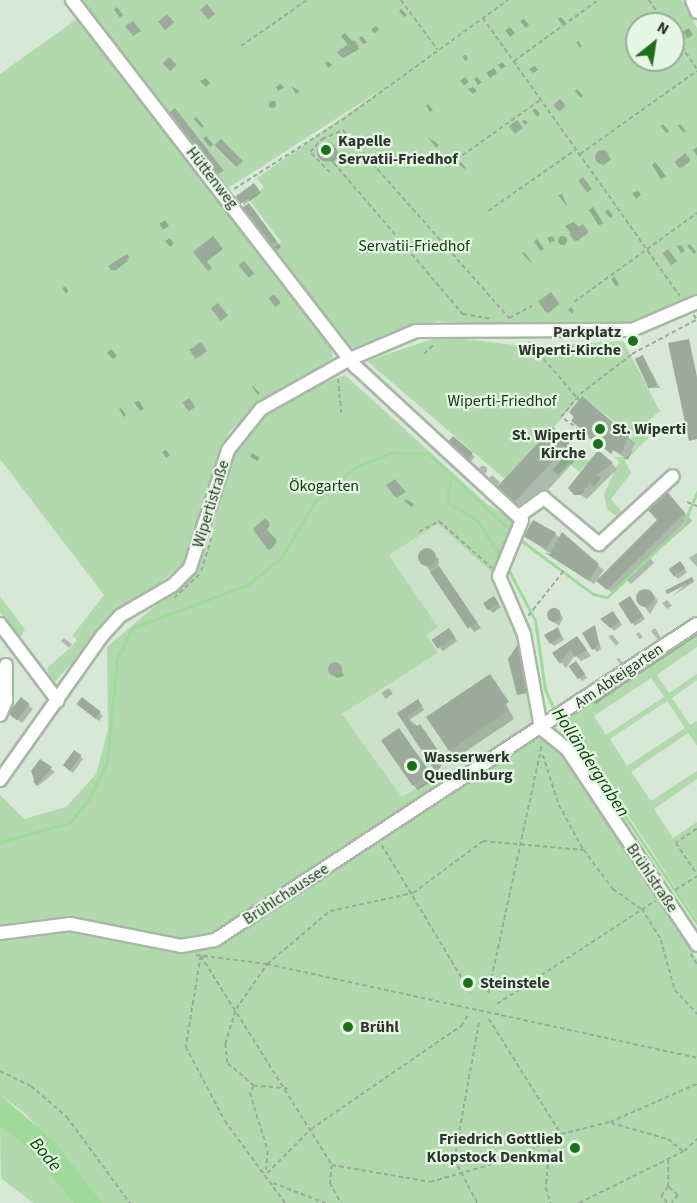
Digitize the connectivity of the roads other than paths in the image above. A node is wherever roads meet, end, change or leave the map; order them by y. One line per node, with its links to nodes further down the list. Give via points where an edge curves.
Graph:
1 (72, 0): 5 (street, Hüttenweg)
2 (692, 0): 3 (street)
3 (697, 12)
4 (692, 307): 5 (street, Wipertistraße, via 632,330 416,331)
5 (350, 359): 7 (street); 12 (street, Wipertistraße, via 261,409 238,432 190,568 173,585 120,616)
6 (674, 476): 7 (street, via 599,544 544,498)
7 (519, 516): 14 (street, via 519,533 500,571 524,634)
8 (0, 624): 10 (street)
9 (697, 624): 14 (street, Am Abteigarten, via 559,715)
10 (21, 652): 11 (street); 12 (street)
11 (3, 668): 13 (street, via 6,701)
12 (58, 701): 15 (street, Wipertistraße)
13 (0, 716)
14 (542, 734): 16 (street, Brühlchaussee, via 198,946 70,924); 17 (street, Brühlstraße, via 567,748)
15 (0, 780)
16 (0, 933)
17 (691, 945)

